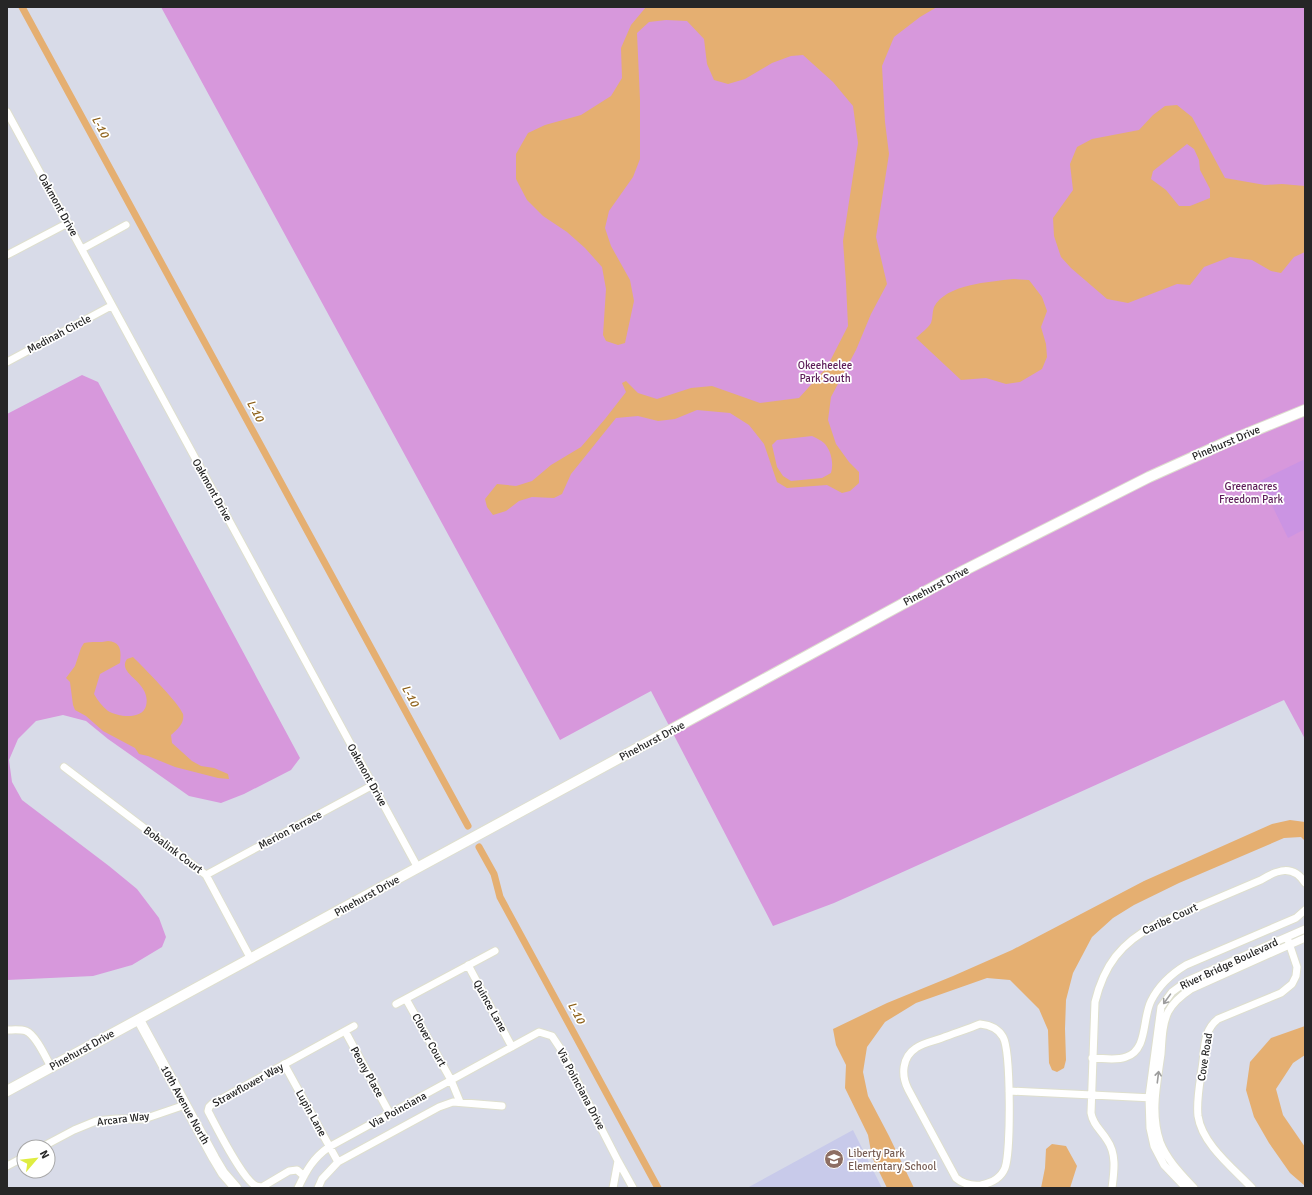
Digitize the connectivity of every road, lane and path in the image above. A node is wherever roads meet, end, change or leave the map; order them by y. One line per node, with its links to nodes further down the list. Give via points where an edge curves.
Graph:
1 (7, 112): 2 (street, Oakmont Drive)
2 (68, 223): 4 (street, Oakmont Drive); 5 (street)
3 (126, 226): 4 (street)
4 (82, 249): 6 (street, Oakmont Drive)
5 (7, 255)
6 (111, 306): 7 (street, Medinah Circle); 10 (street, Oakmont Drive)
7 (7, 362)
8 (1305, 410): 11 (street, Pinehurst Drive, via 1149,476 965,570)
9 (64, 768): 12 (street, Bobalink Court)
10 (373, 785): 11 (street, Oakmont Drive); 12 (street, Merion Terrace)
11 (418, 868): 20 (street, Pinehurst Drive)
12 (206, 875): 20 (street, Bobalink Court)
13 (1305, 883): 29 (street, Caribe Court, via 1292,872 1274,872 1261,880 1154,925 1131,939 1118,952 1098,988)
14 (1305, 910): 29 (street, via 1296,918 1177,970 1162,984 1150,1002 1142,1040 1135,1052 1121,1058)
15 (1305, 929): 16 (street, River Bridge Boulevard)
16 (1287, 936): 18 (street, Cove Road); 36 (street, River Bridge Boulevard, one-way to 36, via 1187,981 1169,995 1161,1007 1159,1018)
17 (1305, 938): 18 (street, River Bridge Boulevard)
18 (1290, 944): 36 (street, River Bridge Boulevard, one-way to 18, via 1164,1026 1169,1011 1178,998 1191,989); 56 (street, Cove Road, via 1297,966 1292,984 1281,992 1218,1019 1208,1030 1205,1039 1198,1107 1200,1125 1208,1141)
19 (495, 950): 21 (street)
20 (251, 959): 24 (street, Pinehurst Drive)
21 (468, 966): 22 (street); 28 (street, Quince Lane)
22 (406, 999): 23 (street); 32 (street, Clover Court)
23 (396, 1004)
24 (139, 1020): 31 (street, Pinehurst Drive); 38 (street, 10th Avenue North)
25 (354, 1026): 27 (street, Strawflower Way)
26 (7, 1030): 31 (street, via 28,1031)
27 (345, 1031): 30 (street, Strawflower Way); 40 (street, Peony Place)
28 (512, 1047): 32 (street, Via Poinciana); 44 (street, Via Poinciana Drive, via 539,1032 552,1036)
29 (1092, 1058): 35 (street, Caribe Court)
30 (284, 1064): 42 (street, Lupin Lane); 47 (street, Strawflower Way, via 212,1104 208,1111 240,1168 256,1186 262,1187 290,1171 297,1170)
31 (51, 1068): 33 (street, Pinehurst Drive)
32 (451, 1080): 37 (street); 40 (street, Via Poinciana)
33 (7, 1091)
34 (1009, 1091): 34 (street, via 1008,1152 1005,1168 1000,1176 992,1181 970,1185 959,1181 950,1169 905,1085 904,1068 909,1055 918,1046 985,1024 998,1030 1006,1042); 35 (street)
35 (1091, 1094): 36 (street); 53 (street, Caribe Court, via 1091,1114 1094,1123 1112,1152)
36 (1152, 1097): 54 (street, River Bridge Boulevard, via 1150,1128 1154,1146 1164,1165); 55 (street, River Bridge Boulevard, via 1160,1142 1170,1160)
37 (460, 1102): 39 (street); 45 (street, via 439,1107)
38 (185, 1105): 41 (street, Arcara Way, via 144,1119 116,1118 96,1121); 48 (street, 10th Avenue North, via 223,1173)
39 (502, 1106)
40 (390, 1114): 42 (street, Via Poinciana)
41 (56, 1140)
42 (329, 1147): 45 (street, Lupin Lane); 47 (street, Via Poinciana, via 316,1157)
43 (16, 1161): 46 (street)
44 (618, 1161): 51 (street); 52 (street, Via Poinciana Drive)
45 (338, 1162): 50 (street, via 322,1179)
46 (7, 1166)
47 (304, 1176): 49 (street, Via Poinciana)
48 (236, 1188)
49 (298, 1188)
50 (318, 1188)
51 (613, 1188)
52 (633, 1188)
53 (1112, 1188)
54 (1186, 1188)
55 (1194, 1188)
56 (1252, 1188)

